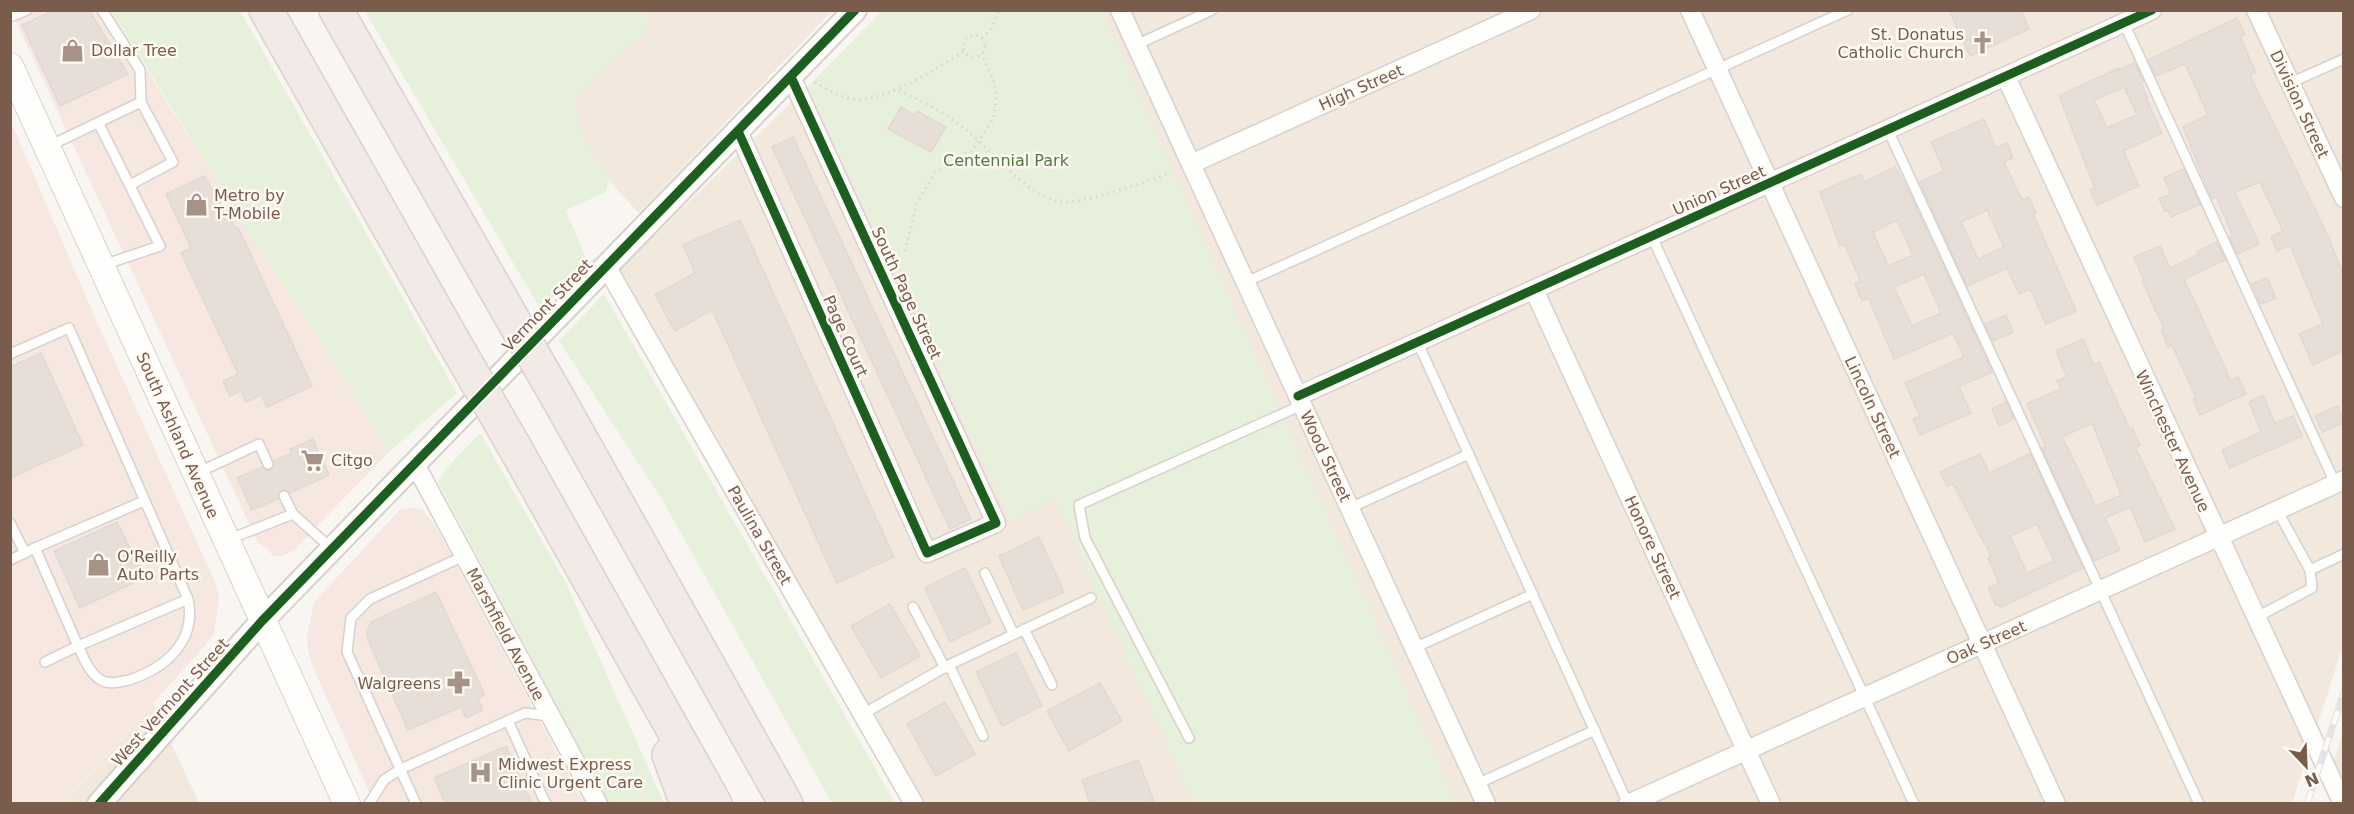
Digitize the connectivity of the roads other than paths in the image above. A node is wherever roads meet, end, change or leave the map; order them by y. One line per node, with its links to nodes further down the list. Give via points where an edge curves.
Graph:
1 (27, 10): 13 (lane)
2 (102, 10): 22 (lane, via 140,69)
3 (266, 10): 74 (highway, bridge)
4 (336, 10): 50 (highway, bridge)
5 (855, 10): 19 (street, Vermont Street)
6 (1120, 10): 15 (street, Wood Street)
7 (1212, 10): 15 (lane)
8 (1531, 10): 27 (street, High Street)
9 (1690, 10): 18 (street, Lincoln Street)
10 (1848, 10): 18 (lane)
11 (2152, 10): 14 (street, Union Street)
12 (2256, 10): 21 (street, Division Street)
13 (10, 17)
14 (2124, 23): 20 (street, Union Street); 43 (lane)
15 (1136, 45): 27 (street, Wood Street)
16 (2343, 59): 21 (lane)
17 (10, 66): 26 (main road, South Ashland Avenue)
18 (1717, 70): 28 (street, Lincoln Street); 34 (lane)
19 (791, 76): 25 (street, Vermont Street); 56 (street, South Page Street, via 996,523)
20 (2006, 76): 24 (street, Union Street); 51 (street, Winchester Avenue)
21 (2290, 83): 30 (street, Division Street)
22 (141, 102): 23 (lane); 29 (lane, via 172,162)
23 (99, 124): 26 (lane); 29 (lane)
24 (1888, 130): 28 (street, Union Street); 62 (lane)
25 (738, 131): 33 (street, Vermont Street); 56 (street, Page Court)
26 (48, 147): 32 (main road, South Ashland Avenue)
27 (1191, 164): 34 (street, Wood Street)
28 (1769, 183): 31 (street, Union Street); 71 (street, Lincoln Street)
29 (130, 185): 32 (lane, via 160,246)
30 (2343, 198)
31 (1652, 237): 35 (street, Union Street); 78 (lane)
32 (102, 265): 42 (main road, South Ashland Avenue)
33 (606, 266): 41 (street, Vermont Street); 79 (street, Paulina Street)
34 (1246, 282): 38 (street, Wood Street)
35 (1534, 290): 36 (street, Union Street); 85 (street, Honore Street)
36 (1418, 343): 38 (street, Union Street); 39 (lane)
37 (10, 354): 45 (lane, via 69,328)
38 (1300, 401): 46 (street, Wood Street); 84 (lane, via 1079,505 1085,538)
39 (1469, 454): 46 (lane); 63 (lane)
40 (268, 464): 42 (lane, via 259,444)
41 (415, 464): 54 (street, Vermont Street); 58 (street, Marshfield Avenue)
42 (196, 474): 52 (main road, South Ashland Avenue)
43 (2339, 482): 47 (street, Oak Street)
44 (284, 496): 48 (lane)
45 (144, 501): 53 (lane); 65 (lane)
46 (1350, 508): 73 (street, Wood Street)
47 (2277, 510): 51 (street, Oak Street); 60 (lane)
48 (293, 514): 52 (lane); 54 (lane)
49 (10, 523): 55 (lane)
50 (633, 530): 97 (highway); 98 (highway)
51 (2217, 537): 62 (street, Oak Street); 67 (street, Winchester Avenue)
52 (226, 541): 68 (main road, South Ashland Avenue)
53 (35, 548): 55 (lane); 72 (lane)
54 (332, 549): 68 (street, Vermont Street)
55 (25, 553): 59 (lane)
56 (927, 553)
57 (2343, 554): 60 (lane)
58 (464, 556): 80 (street, Marshfield Avenue); 86 (lane, via 370,599 351,618 347,652)
59 (10, 560)
60 (2310, 570): 67 (lane, via 2312,588 2308,593)
61 (985, 573): 70 (lane)
62 (2100, 590): 71 (street, Oak Street); 104 (lane)
63 (1533, 594): 73 (lane); 82 (lane)
64 (1090, 598): 69 (lane)
65 (188, 599): 72 (lane); 72 (lane, via 188,633 174,655 148,672 123,681 102,681 90,671)
66 (913, 607): 76 (lane)
67 (2255, 618): 105 (street, Winchester Avenue)
68 (262, 621): 89 (street, West Vermont Street); 90 (main road, South Ashland Avenue)
69 (1024, 629): 70 (lane); 77 (lane)
70 (1013, 633): 76 (lane)
71 (1982, 643): 78 (street, Oak Street); 103 (street, Lincoln Street)
72 (78, 646): 75 (lane)
73 (1414, 648): 87 (street, Wood Street)
74 (630, 652): 95 (highway); 96 (highway)
75 (45, 662)
76 (947, 666): 79 (lane); 83 (lane)
77 (1052, 685)
78 (1864, 696): 85 (street, Oak Street); 102 (lane)
79 (862, 714): 99 (street, Paulina Street)
80 (550, 716): 81 (lane, via 525,713); 94 (street, Marshfield Avenue)
81 (508, 721): 86 (lane); 93 (lane)
82 (1595, 730): 87 (lane); 88 (lane)
83 (983, 736)
84 (1190, 738)
85 (1746, 750): 88 (street, Oak Street); 101 (street, Honore Street)
86 (401, 769): 91 (lane, via 384,780); 92 (lane)
87 (1477, 784): 100 (street, Wood Street)
88 (1628, 803)
89 (99, 804)
90 (346, 804)
91 (369, 804)
92 (416, 804)
93 (546, 804)
94 (598, 804)
95 (687, 804)
96 (715, 804)
97 (786, 804)
98 (805, 804)
99 (914, 804)
100 (1486, 804)
101 (1771, 804)
102 (1914, 804)
103 (2056, 804)
104 (2199, 804)
105 (2343, 804)

